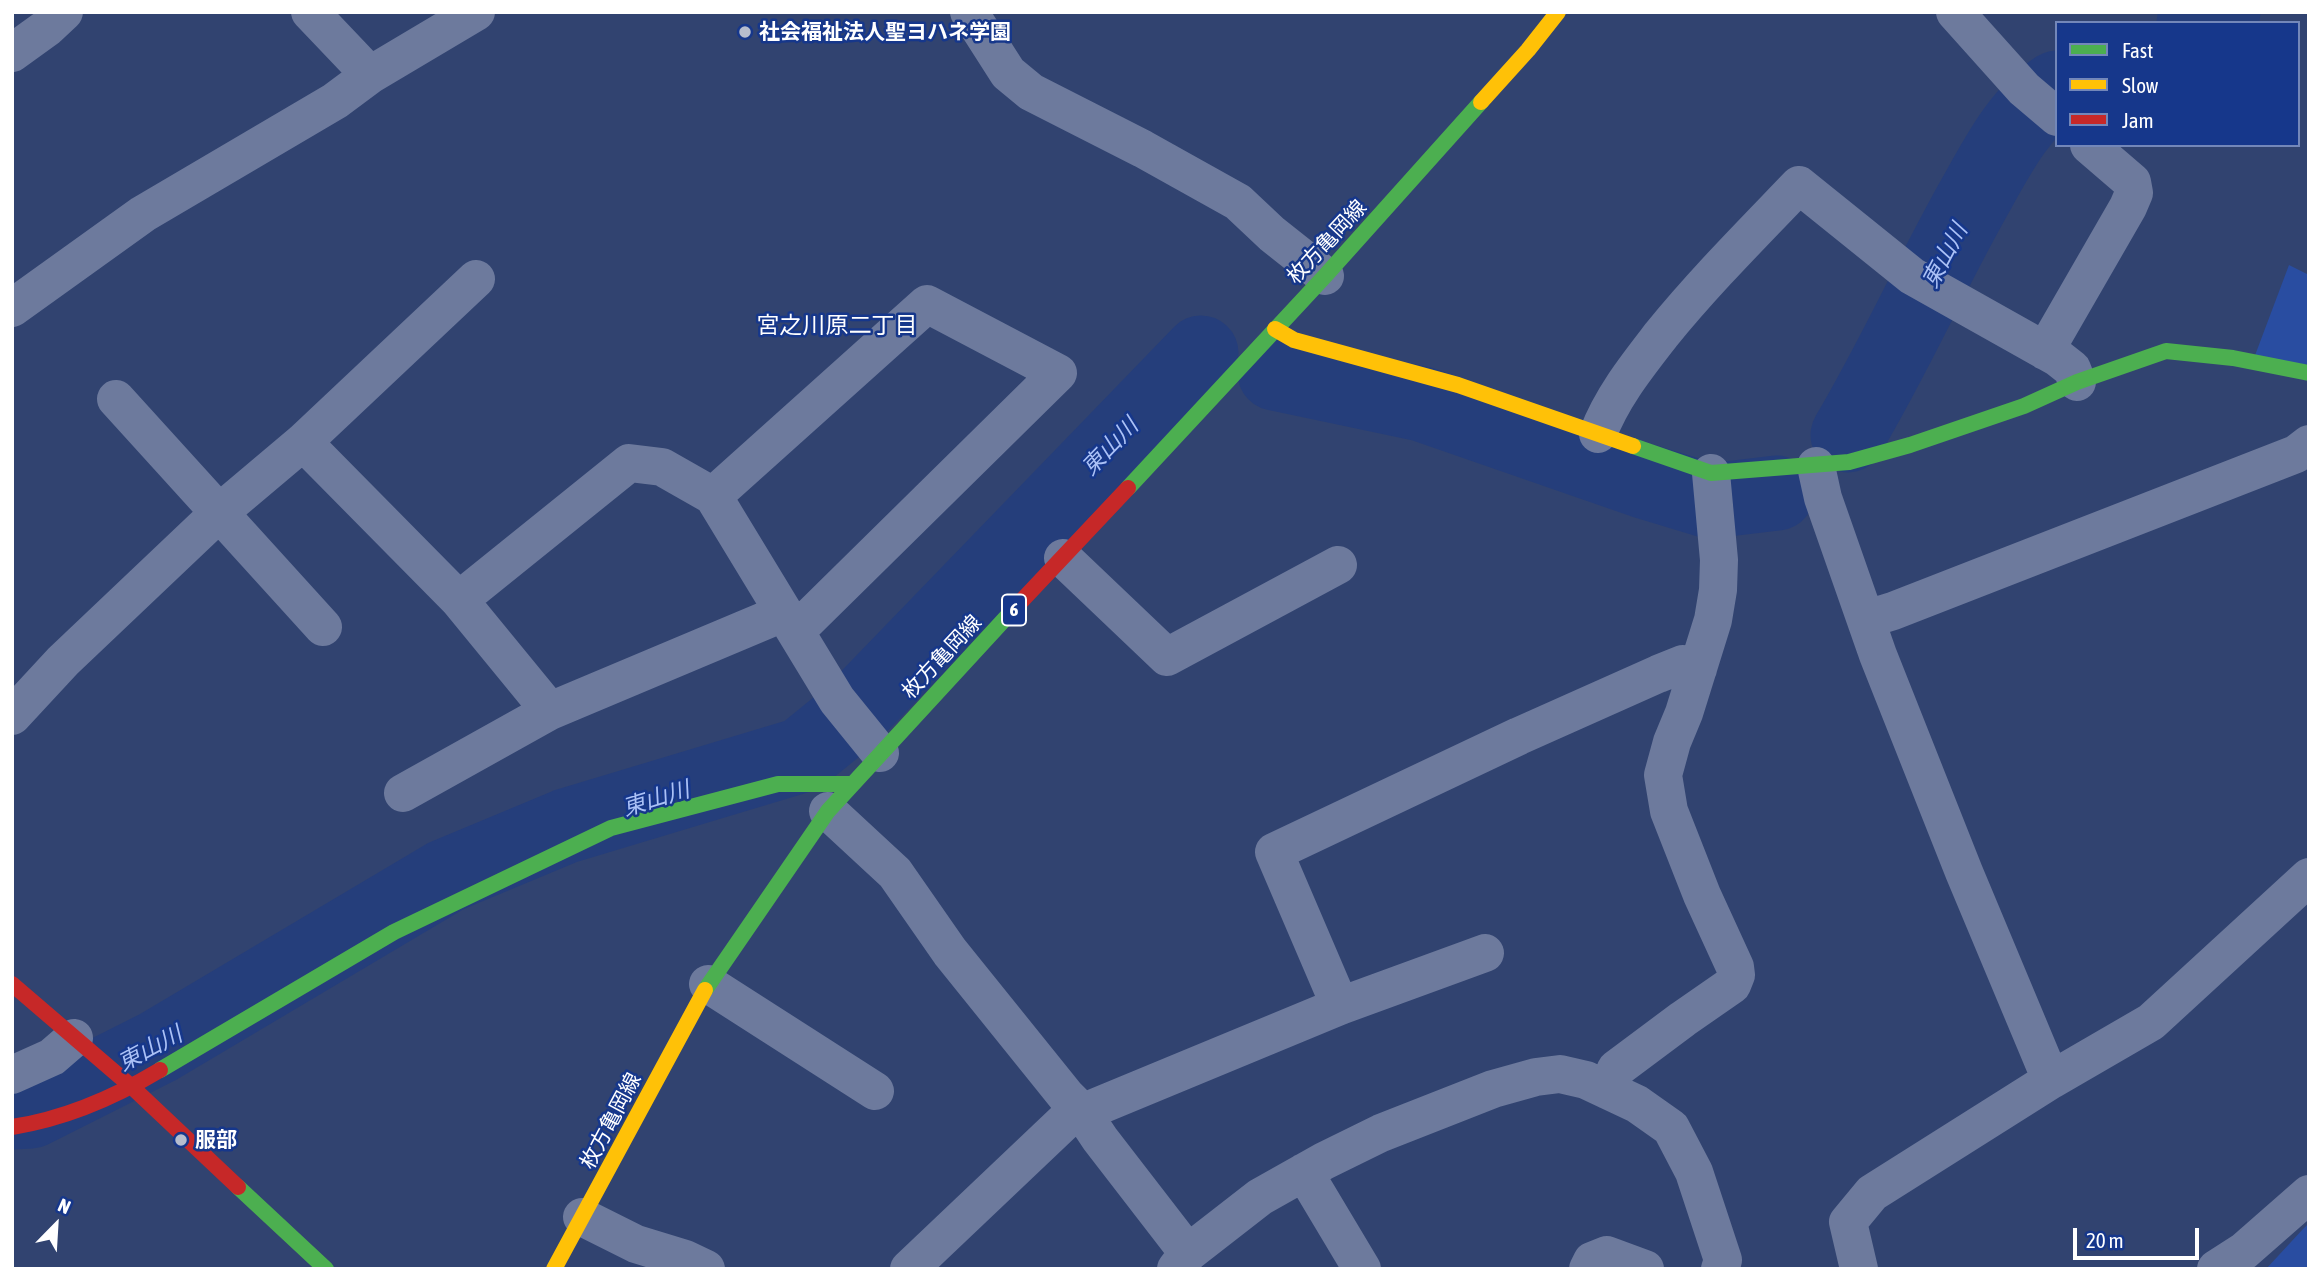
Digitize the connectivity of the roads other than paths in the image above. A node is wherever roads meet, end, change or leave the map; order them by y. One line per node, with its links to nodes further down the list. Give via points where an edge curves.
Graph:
1 (310, 12): 8 (street)
2 (476, 12): 8 (street)
3 (969, 12): 11 (street, via 1008,73 1031,92 1238,202)
4 (1558, 12): 11 (street, 枚方亀岡線 / 6)
5 (1966, 16): 9 (street)
6 (50, 17): 7 (street)
7 (12, 53)
8 (370, 75): 13 (street, via 335,101 143,214)
9 (2043, 105)
10 (2090, 147): 15 (street, via 2132,182 2134,193)
11 (1325, 276): 14 (street, 枚方亀岡線 / 6)
12 (476, 279): 20 (street)
13 (12, 308)
14 (1275, 328): 19 (street, via 1294,340 1458,385); 26 (street, 枚方亀岡線 / 6)
15 (2045, 351): 17 (street, via 2071,369); 19 (street, via 1926,283 1799,185 1696,292 1637,365)
16 (2309, 373): 17 (street, via 2166,351)
17 (2077, 383): 22 (street, via 1910,445)
18 (116, 399): 25 (street)
19 (1598, 434): 23 (street)
20 (303, 442): 25 (street); 28 (street)
21 (2309, 444): 29 (street, via 2296,454)
22 (1816, 466): 23 (street); 29 (street)
23 (1713, 489): 32 (street, via 1718,590)
24 (713, 496): 28 (street, via 662,467 629,463); 30 (street); 30 (street, via 927,304 1058,373)
25 (220, 512): 31 (street); 34 (street, via 63,661)
26 (1063, 558): 27 (street, via 1167,657); 35 (street, 枚方亀岡線 / 6)
27 (1338, 565)
28 (459, 600): 33 (street)
29 (1867, 619): 45 (street, via 1964,872)
30 (790, 622): 33 (street); 35 (street)
31 (323, 626)
32 (1698, 669): 42 (street, via 1683,664 1658,674 1274,852); 47 (street, via 1663,775 1669,811 1736,975 1732,985 1616,1069)
33 (550, 710): 36 (street)
34 (12, 716)
35 (858, 726): 37 (street, 枚方亀岡線 / 6)
36 (403, 793)
37 (840, 798): 41 (street, 枚方亀岡線 / 6); 46 (street, via 778,784 611,828 394,932); 49 (street, via 950,952)
38 (2309, 877): 45 (street, via 2151,1022)
39 (1485, 953): 42 (street)
40 (12, 984): 43 (street)
41 (708, 984): 48 (street); 53 (street, 枚方亀岡線 / 6)
42 (1340, 1006): 49 (street)
43 (83, 1046): 44 (street); 46 (street)
44 (12, 1075)
45 (2051, 1080): 63 (street, via 1872,1193 1848,1222)
46 (132, 1087): 50 (street, via 43,1122); 55 (street)
47 (1607, 1090): 51 (street, via 1560,1074 1536,1077 1381,1133); 62 (street, via 1671,1128 1694,1172 1723,1260)
48 (875, 1091)
49 (1082, 1112): 54 (street); 58 (street, via 1067,1119)
50 (12, 1127)
51 (1304, 1172): 54 (street, via 1260,1197); 59 (street)
52 (2309, 1194): 64 (street, via 2244,1251)
53 (582, 1217): 56 (street, 枚方亀岡線 / 6); 57 (street, via 636,1244)
54 (1182, 1261)
55 (326, 1269)
56 (554, 1269)
57 (706, 1269)
58 (909, 1269)
59 (1362, 1269)
60 (1588, 1269): 61 (street, via 1592,1261 1607,1255)
61 (1645, 1269)
62 (1720, 1269)
63 (1859, 1269)
64 (2216, 1269)

